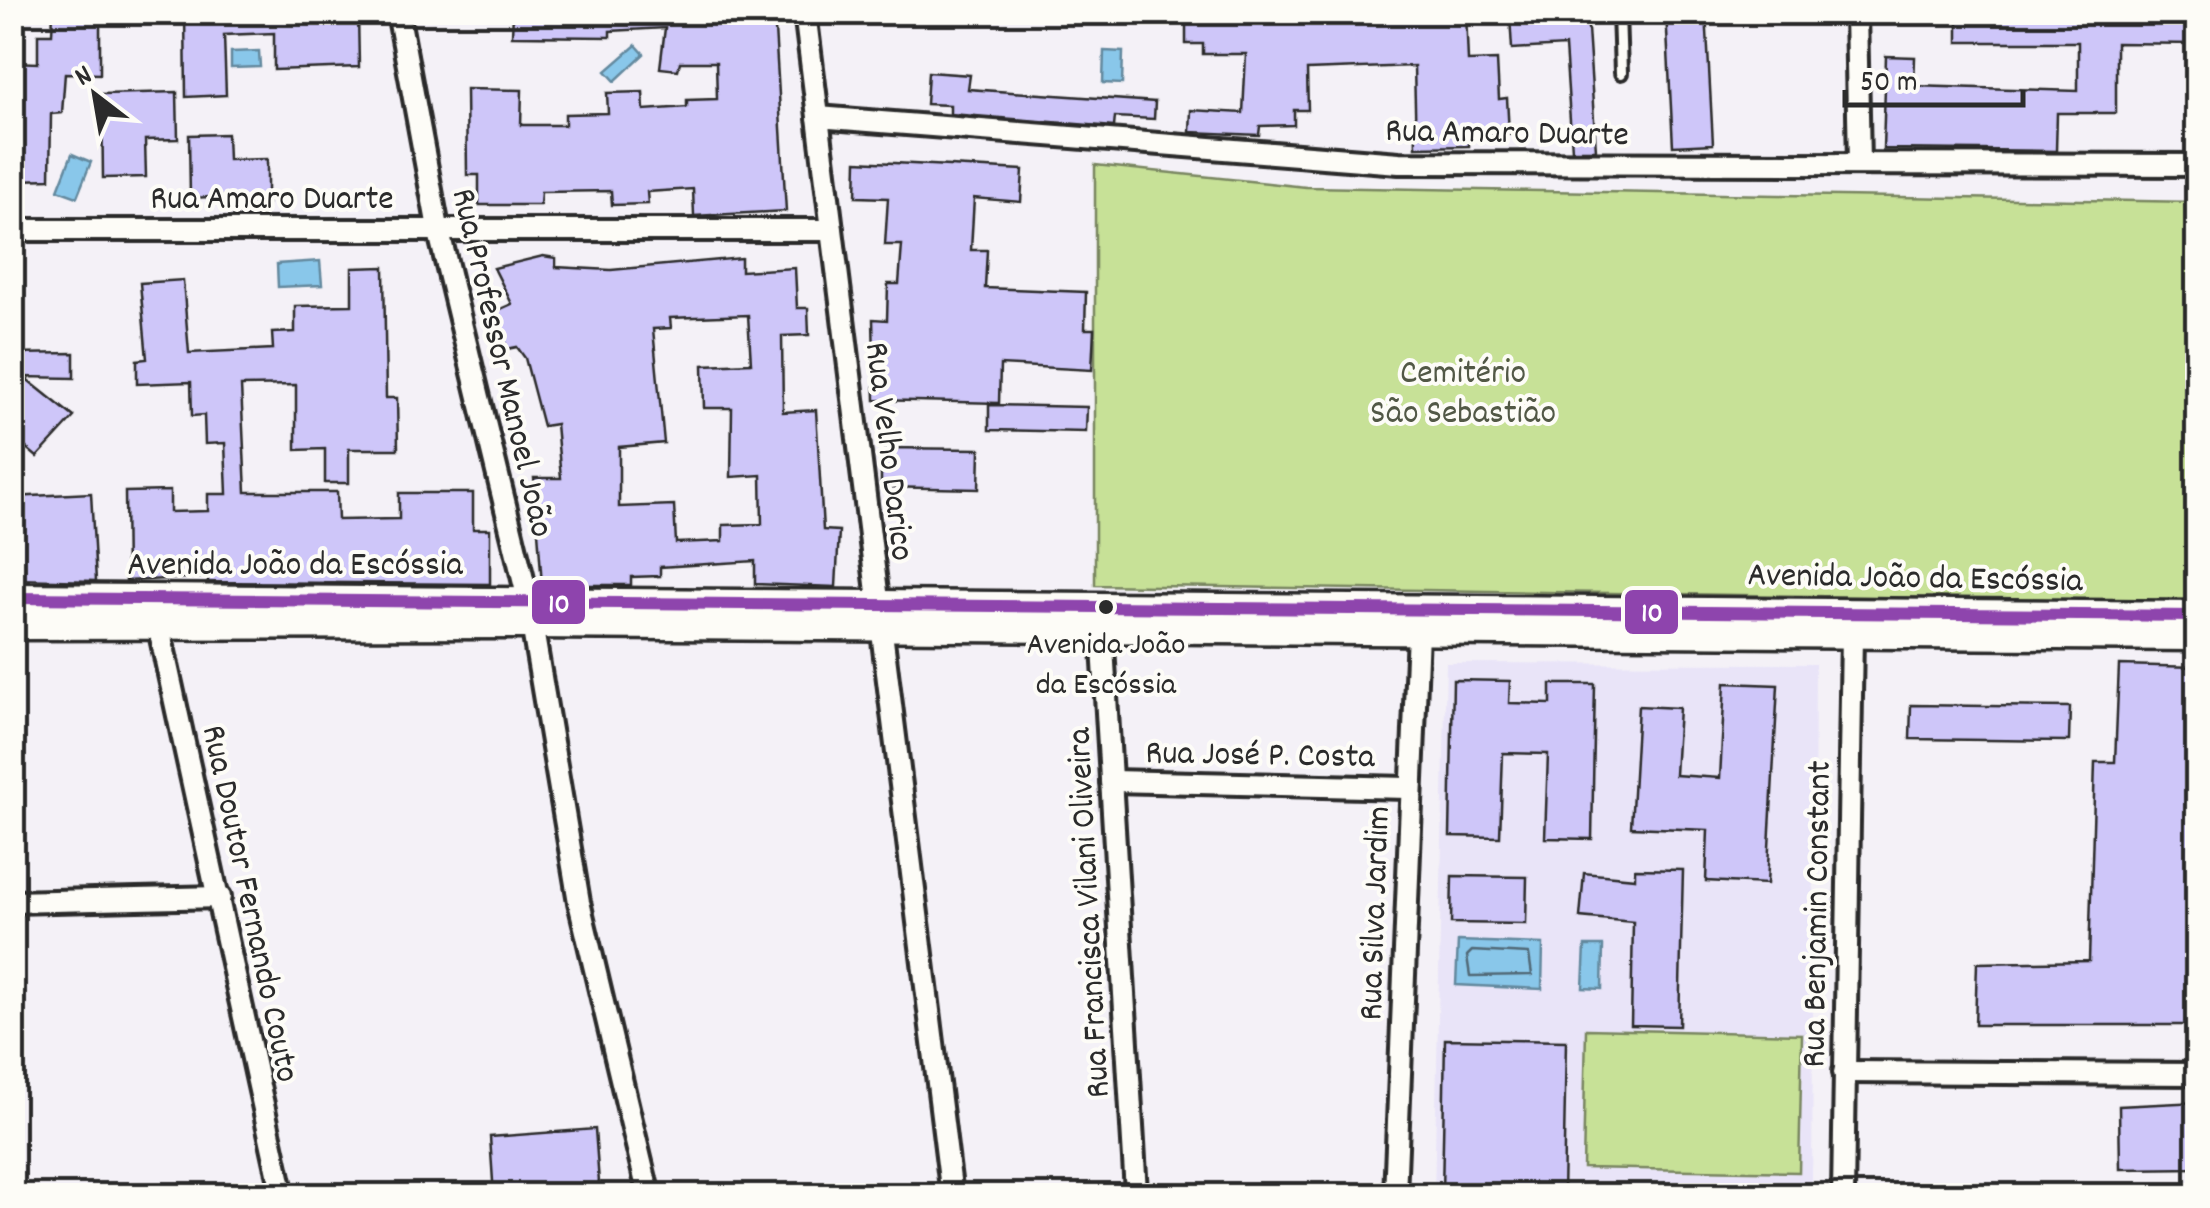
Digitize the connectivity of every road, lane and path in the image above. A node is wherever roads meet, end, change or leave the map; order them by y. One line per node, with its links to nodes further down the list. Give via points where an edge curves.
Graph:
1 (398, 12): 9 (street, Rua Professor Manoel João)
2 (805, 12): 6 (street, Rua Velho Darico)
3 (1619, 12): 5 (lane)
4 (1856, 12): 7 (street)
5 (1621, 73)
6 (818, 117): 7 (street, Rua Amaro Duarte, via 1399,163); 11 (street, Rua Velho Darico)
7 (1859, 164): 8 (street, Rua Amaro Duarte)
8 (2198, 165)
9 (438, 228): 10 (street, Rua Amaro Duarte); 11 (street, Rua Amaro Duarte); 13 (street, Rua Professor Manoel João)
10 (12, 230)
11 (832, 230): 15 (street, Rua Velho Darico)
12 (12, 598): 13 (main road, Avenida João da Escóssia)
13 (530, 612): 15 (main road, Avenida João da Escóssia); 16 (main road, Avenida João da Escóssia); 30 (street, Rua Professor Manoel João, via 580,902)
14 (2198, 616): 15 (main road, Avenida João da Escóssia)
15 (880, 617): 18 (main road, Avenida João da Escóssia); 31 (street, Rua Velho Darico)
16 (158, 624): 17 (main road, Avenida João da Escóssia); 24 (street, Rua Doutor Fernando Couto)
17 (12, 625)
18 (1102, 630): 19 (main road, Avenida João da Escóssia); 22 (street, Rua Francisca Vilani Oliveira)
19 (1418, 632): 20 (main road, Avenida João da Escóssia); 23 (street, Rua Silva Jardim)
20 (1852, 634): 21 (main road, Avenida João da Escóssia); 26 (street, Rua Benjamin Constant)
21 (2198, 636)
22 (1111, 780): 23 (street, Rua José P. Costa); 28 (street, Rua Francisca Vilani Oliveira)
23 (1408, 788): 32 (street, Rua Silva Jardim)
24 (220, 898): 25 (street); 29 (street, Rua Doutor Fernando Couto)
25 (12, 902)
26 (1844, 1072): 27 (street); 33 (street, Rua Benjamin Constant)
27 (2198, 1074)
28 (1136, 1192)
29 (283, 1196)
30 (649, 1196)
31 (952, 1196)
32 (1395, 1196)
33 (1843, 1196)

